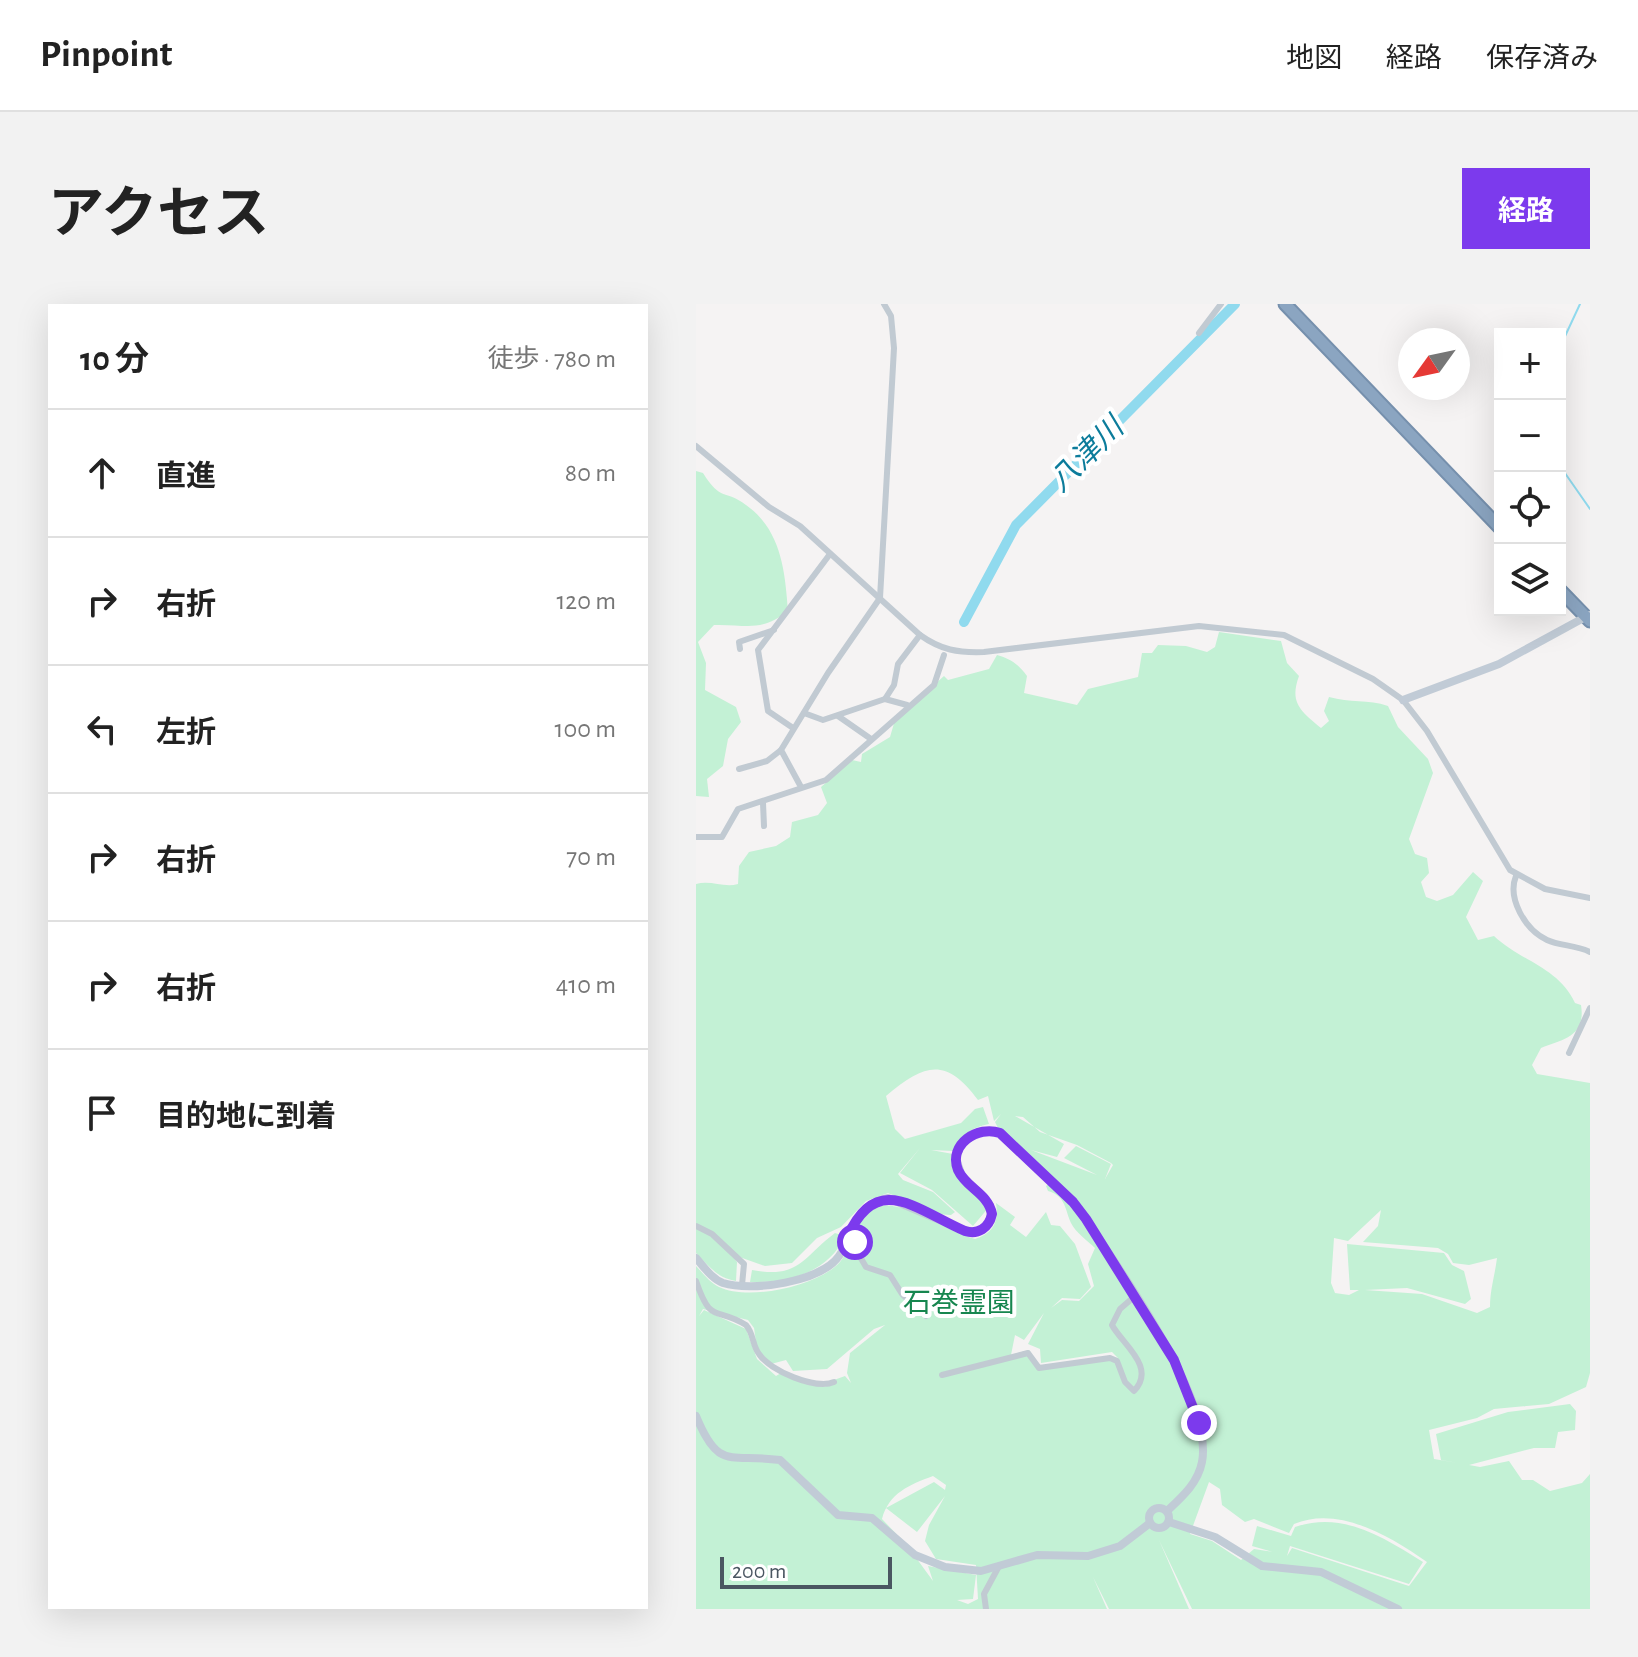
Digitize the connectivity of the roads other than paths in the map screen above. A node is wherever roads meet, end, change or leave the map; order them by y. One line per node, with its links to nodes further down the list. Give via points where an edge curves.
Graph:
1 (884, 304): 9 (street, via 891,316 894,348)
2 (1221, 304): 4 (street)
3 (1285, 304): 6 (highway)
4 (1199, 333)
5 (696, 446): 7 (street)
6 (1494, 522)
7 (830, 554): 9 (street); 11 (street)
8 (1566, 596): 10 (highway)
9 (880, 598): 12 (street); 18 (street)
10 (1589, 618): 16 (street, via 1499,664)
11 (777, 629): 13 (street, via 739,642); 20 (street, via 757,657 768,711)
12 (920, 635): 15 (street, via 898,664); 16 (street, via 941,648 965,653 1199,626 1275,632 1373,679)
13 (740, 649)
14 (944, 655): 17 (street, via 934,685)
15 (885, 699): 17 (street); 19 (street)
16 (1403, 700): 28 (street)
17 (907, 705): 21 (street)
18 (804, 713): 19 (street, via 823,720); 20 (street)
19 (838, 716): 21 (street)
20 (793, 728): 22 (street)
21 (871, 739): 24 (street, via 822,783)
22 (781, 750): 23 (street, via 767,761); 24 (street)
23 (739, 769)
24 (801, 787): 25 (street)
25 (763, 803): 26 (street); 27 (street, via 733,813 722,837)
26 (764, 826)
27 (696, 837)
28 (1516, 876): 29 (street, via 1545,889); 30 (street, via 1512,886 1517,907 1534,933)
29 (1590, 898)
30 (1590, 952)
31 (1590, 1008): 32 (street)
32 (1569, 1053)
33 (696, 1226): 37 (street, via 744,1264)
34 (848, 1236): 37 (street, via 834,1261 797,1280 773,1287); 38 (street, via 863,1208 888,1198 965,1231 985,1227 990,1205 962,1176 956,1159 970,1136 994,1131 1073,1202); 39 (street, via 866,1267 890,1275)
35 (696, 1258): 37 (street, via 716,1280)
36 (696, 1281): 41 (street, via 709,1310 751,1330 765,1362 818,1384)
37 (742, 1285)
38 (1135, 1296): 40 (street, via 1112,1325 1138,1361 1140,1379 1134,1391 1110,1358 1039,1368 1028,1353); 43 (street, via 1187,1389 1203,1445 1197,1476)
39 (926, 1316)
40 (942, 1375)
41 (834, 1382)
42 (696, 1416): 46 (street, via 719,1454 785,1463 838,1515 872,1518 915,1555 963,1570)
43 (1167, 1511): 44 (street); 45 (street, via 1155,1509)
44 (1169, 1522): 45 (street, via 1160,1528); 48 (street, via 1215,1537 1262,1566 1321,1572)
45 (1150, 1523): 46 (street, via 1102,1553 1037,1555)
46 (998, 1568): 47 (street, via 984,1594)
47 (986, 1609)
48 (1398, 1609)

